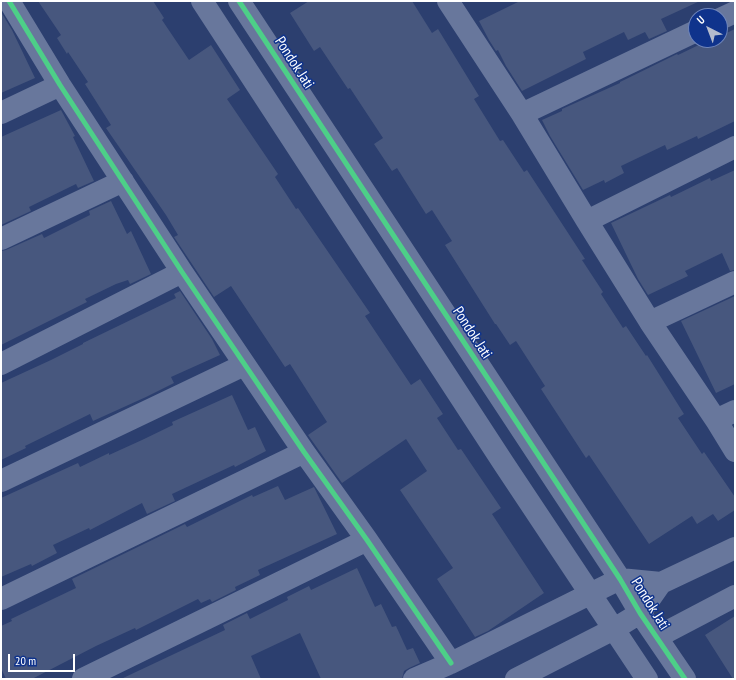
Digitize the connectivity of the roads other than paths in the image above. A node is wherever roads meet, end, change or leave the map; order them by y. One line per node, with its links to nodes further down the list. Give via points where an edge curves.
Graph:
1 (8, 1): 6 (street)
2 (202, 1): 26 (street)
3 (239, 1): 24 (street, Pondok Jati)
4 (448, 1): 8 (street)
5 (688, 35): 8 (street)
6 (60, 85): 7 (street); 10 (street)
7 (1, 113)
8 (522, 114): 11 (street)
9 (735, 147): 11 (street)
10 (123, 181): 12 (street); 13 (street)
11 (587, 222): 15 (street)
12 (1, 239)
13 (182, 272): 16 (street); 17 (street)
14 (735, 282): 15 (street)
15 (650, 322): 18 (street)
16 (1, 364)
17 (244, 365): 20 (street); 21 (street)
18 (726, 416): 19 (street)
19 (735, 451)
20 (304, 452): 22 (street); 28 (street)
21 (1, 481)
22 (367, 540): 32 (street); 33 (street)
23 (735, 548): 25 (street)
24 (620, 579): 25 (street); 26 (street); 29 (street, Pondok Jati)
25 (661, 583): 29 (street)
26 (590, 595): 30 (street); 32 (street)
27 (735, 596): 31 (street)
28 (1, 599)
29 (640, 613): 30 (street); 31 (street, Pondok Jati)
30 (614, 629): 35 (street); 36 (street)
31 (657, 637): 37 (street, Pondok Jati)
32 (451, 663): 34 (street)
33 (83, 679)
34 (414, 679)
35 (516, 679)
36 (648, 679)
37 (685, 679)

